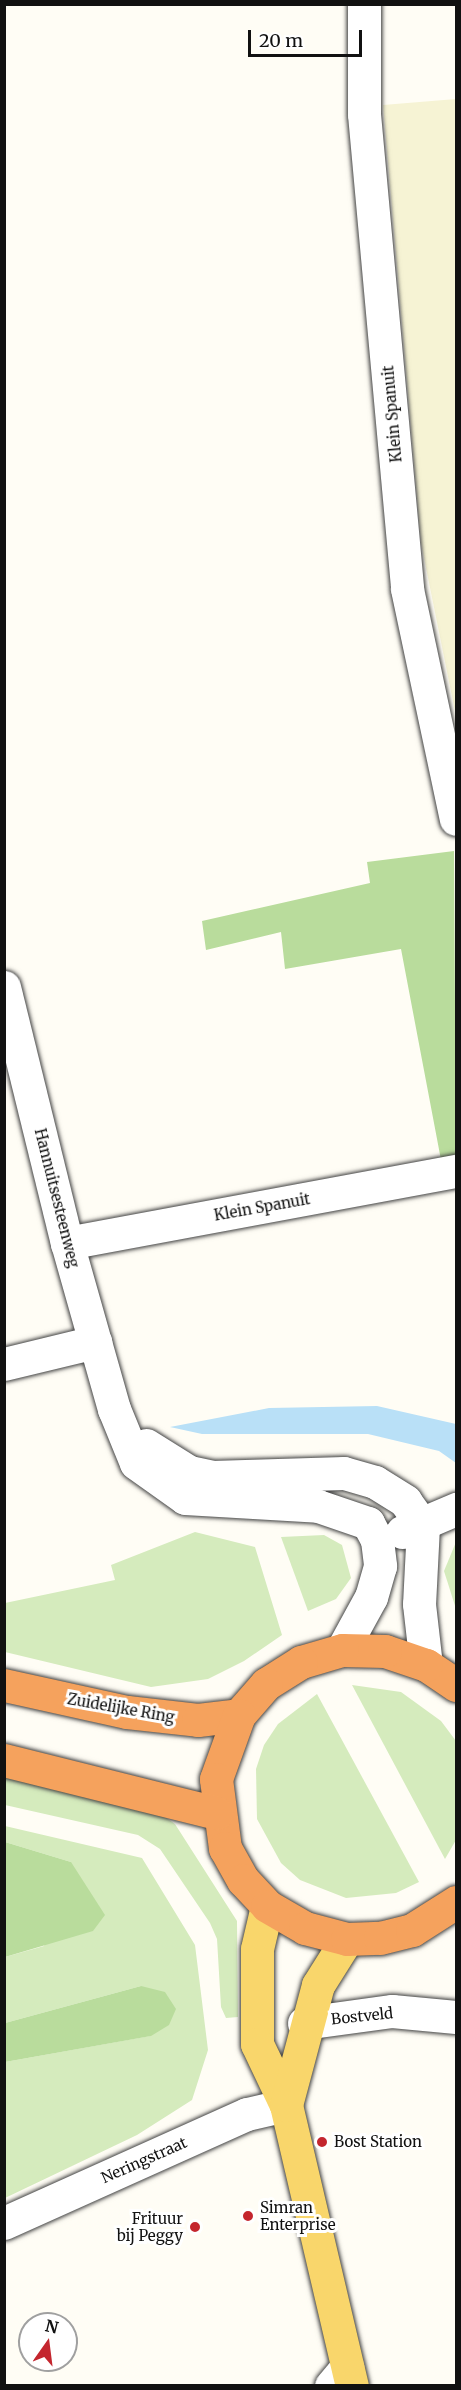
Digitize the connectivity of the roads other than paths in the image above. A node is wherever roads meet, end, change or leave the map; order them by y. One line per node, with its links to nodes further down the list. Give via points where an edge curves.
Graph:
1 (364, 4): 2 (street, Klein Spanuit, via 364,114 407,589)
2 (456, 819)
3 (4, 987): 5 (street, Hannuitsesteenweg)
4 (456, 1171): 5 (street, Klein Spanuit)
5 (67, 1243): 6 (street, Hannuitsesteenweg)
6 (95, 1342): 7 (street); 8 (street, Hannuitsesteenweg)
7 (4, 1364)
8 (114, 1409): 10 (street, Hannuitsesteenweg, via 149,1449 189,1472 212,1477 344,1473 375,1482 405,1502); 11 (street, Hannuitsesteenweg, via 136,1463 185,1498 339,1510 368,1523)
9 (456, 1509): 10 (street)
10 (423, 1526): 11 (street); 13 (street, via 419,1604)
11 (377, 1539): 12 (street, via 380,1566 371,1597)
12 (342, 1650): 13 (highway, via 385,1651); 16 (highway, via 301,1662 266,1684)
13 (426, 1665): 15 (highway)
14 (4, 1685): 16 (highway, Zuidelijke Ring, via 128,1712 198,1720)
15 (456, 1685)
16 (238, 1715): 18 (highway, via 218,1768)
17 (4, 1760): 18 (highway)
18 (216, 1813): 20 (highway, via 225,1848 243,1880)
19 (456, 1902): 21 (highway, via 412,1930)
20 (267, 1906): 21 (highway, via 305,1928); 24 (main road, via 257,1949 257,2044)
21 (347, 1939): 23 (main road, via 318,1985)
22 (456, 2017): 23 (street, Bostveld, via 392,2012)
23 (304, 2023): 24 (main road)
24 (286, 2105): 25 (street, Neringstraat, via 247,2114); 26 (main road)
25 (4, 2223)
26 (343, 2379)

